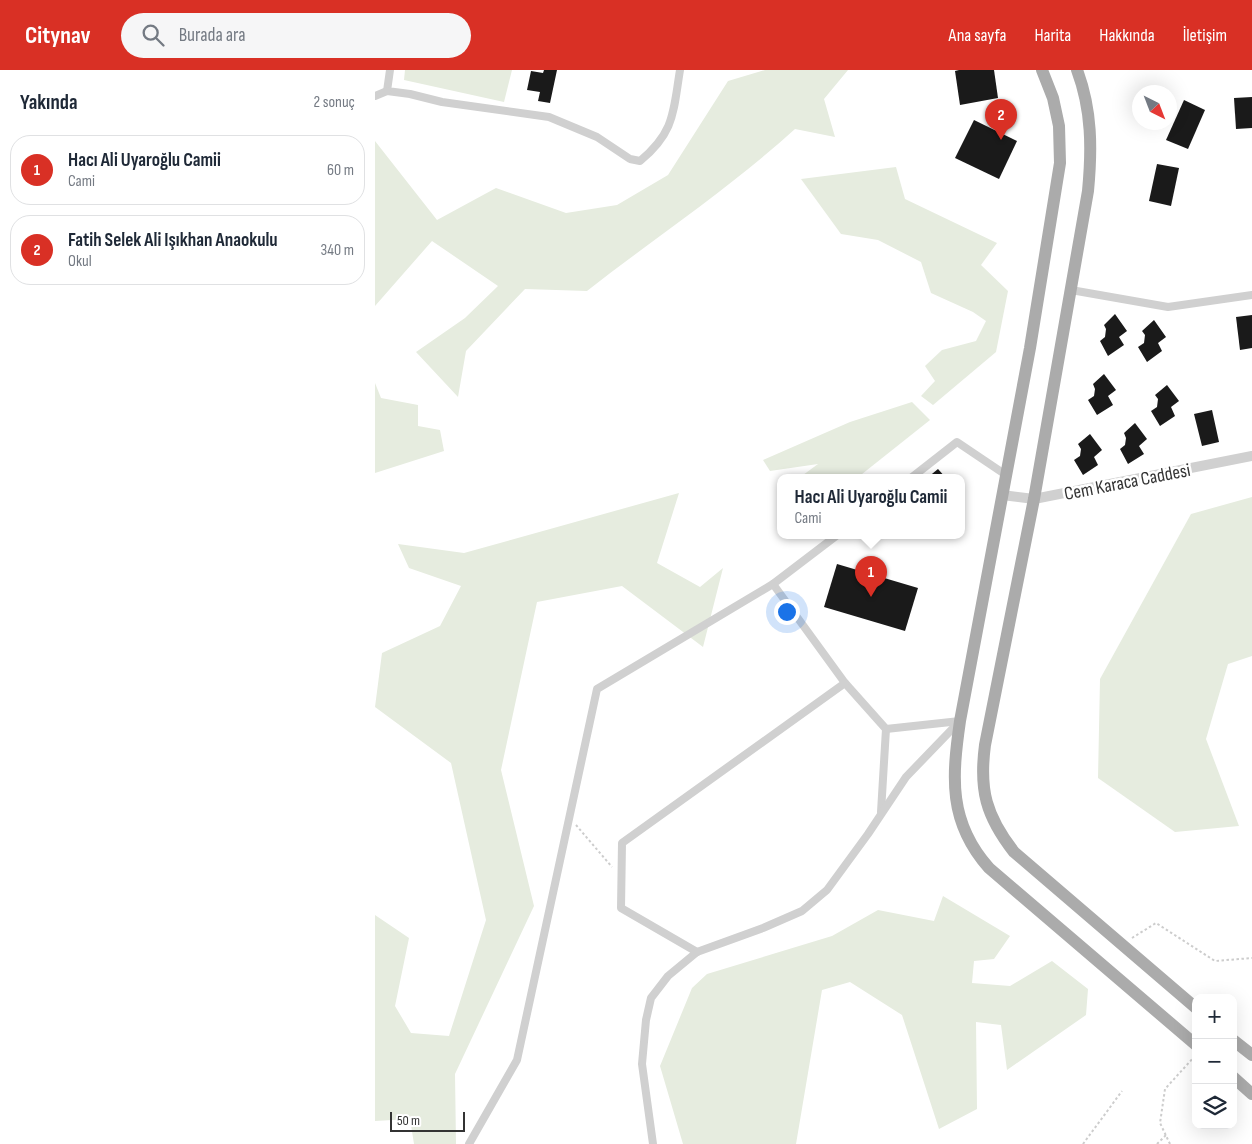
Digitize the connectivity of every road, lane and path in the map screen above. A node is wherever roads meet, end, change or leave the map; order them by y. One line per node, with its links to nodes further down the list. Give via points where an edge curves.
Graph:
1 (390, 70): 5 (street)
2 (680, 70): 5 (street, via 667,133 641,161 630,159 597,137 549,117)
3 (1042, 70): 11 (main road, via 1059,126 1060,163)
4 (1077, 70): 7 (main road, via 1085,94 1092,149)
5 (387, 91): 6 (street)
6 (375, 96)
7 (1071, 290): 8 (street, via 1168,307); 13 (main road)
8 (1252, 295)
9 (1252, 456): 13 (street, Cem Karaca Caddesi)
10 (916, 474): 11 (street, via 957,442)
11 (1005, 476): 12 (main road)
12 (1002, 494): 13 (street, Cem Karaca Caddesi); 17 (main road)
13 (1035, 499): 22 (main road, via 985,745 982,790 996,826 1014,852)
14 (831, 539): 15 (street)
15 (773, 584): 16 (street); 20 (street, via 597,689)
16 (845, 683): 18 (street); 21 (street, via 622,843)
17 (960, 721): 18 (street); 19 (street, via 906,777); 26 (main road, via 955,762 956,803 960,821 977,854 989,868)
18 (886, 729): 19 (street)
19 (881, 815): 23 (street, via 827,890 801,911)
20 (569, 816): 21 (path); 34 (street, via 517,1060)
21 (621, 878): 23 (street, via 621,908)
22 (1121, 944): 24 (path, via 1155,923 1215,961); 25 (main road)
23 (697, 952): 35 (street, via 667,976 651,998 645,1020 642,1064)
24 (1252, 958)
25 (1192, 1005)
26 (1192, 1042)
27 (1237, 1043): 28 (main road)
28 (1252, 1056)
29 (1192, 1059): 33 (path, via 1165,1089 1160,1123)
30 (1237, 1081): 32 (main road)
31 (1122, 1091): 36 (path)
32 (1252, 1094)
33 (1166, 1135): 37 (path); 38 (path)
34 (469, 1144)
35 (653, 1144)
36 (1083, 1144)
37 (1157, 1144)
38 (1170, 1144)

